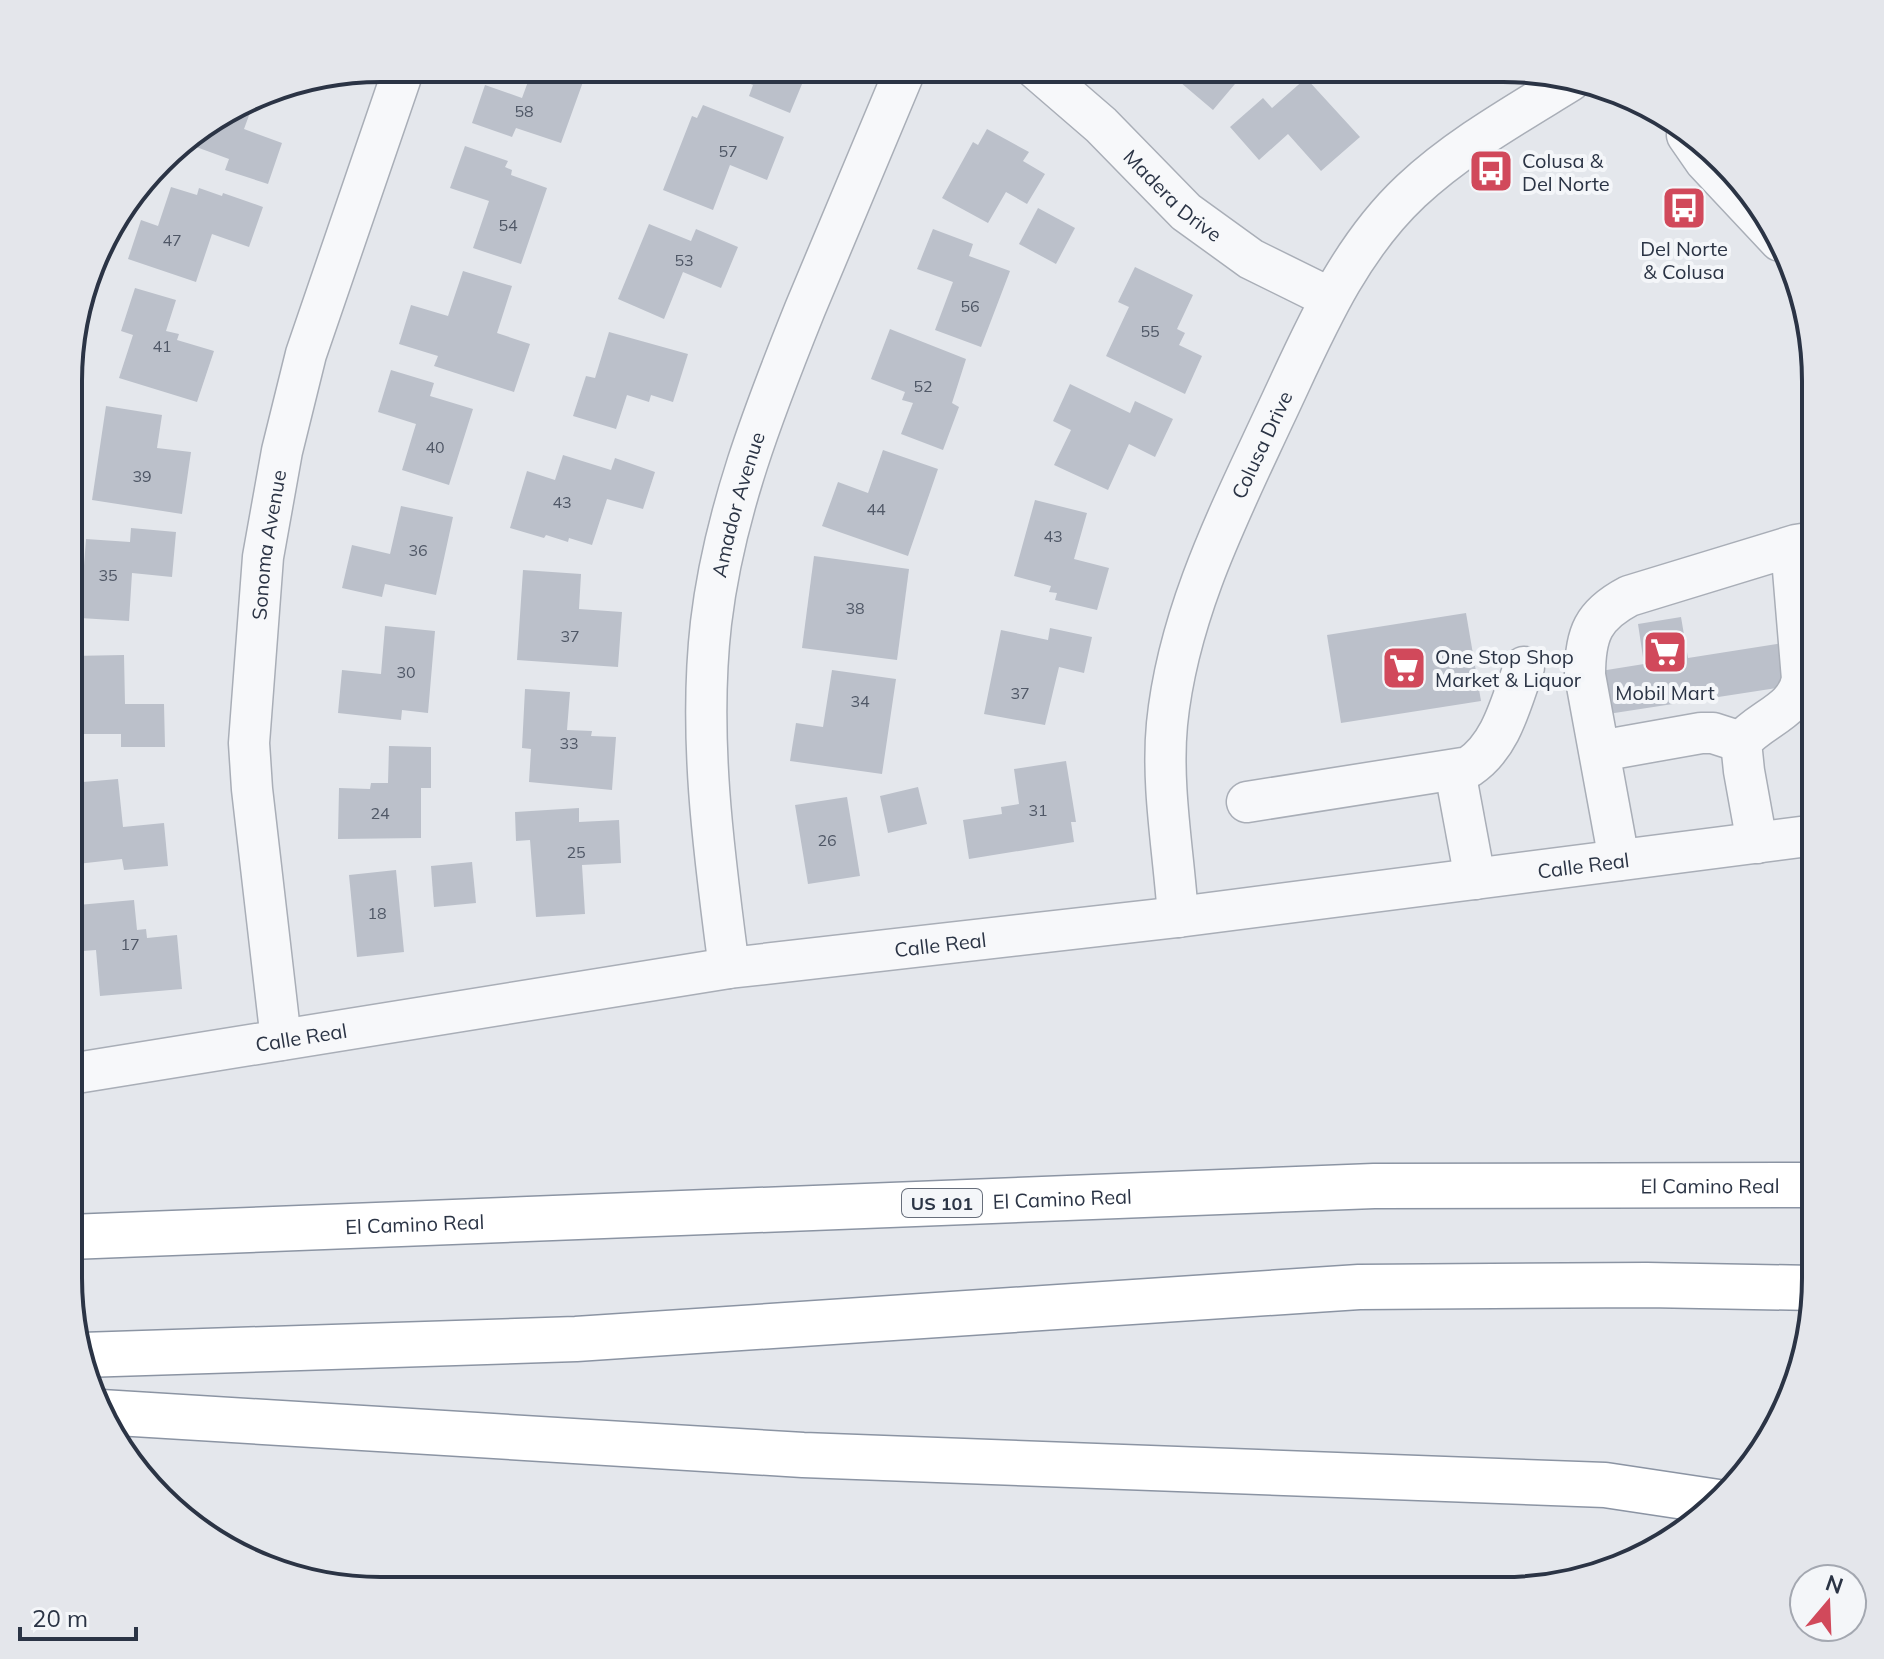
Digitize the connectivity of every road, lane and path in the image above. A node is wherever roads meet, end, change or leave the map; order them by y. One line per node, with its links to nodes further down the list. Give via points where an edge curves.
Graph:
1 (399, 82): 20 (street, Sonoma Avenue, via 306,354 263,557 249,743)
2 (900, 82): 19 (street, Amador Avenue, via 787,355 728,525 711,622 706,727 711,828)
3 (1051, 82): 7 (street, Madera Drive, via 1196,220 1251,259)
4 (1559, 88): 7 (street, Colusa Drive, via 1467,145 1410,192 1360,251)
5 (1705, 161): 6 (street)
6 (1736, 194)
7 (1330, 298): 18 (street, Colusa Drive, via 1221,530 1176,665 1167,726 1167,781)
8 (1802, 545): 10 (street, via 1793,570 1799,693); 11 (street, via 1629,596 1597,619 1585,653 1585,675)
9 (1524, 667): 12 (street, via 1490,748 1469,767)
10 (1741, 742): 11 (street, via 1701,733); 15 (street)
11 (1600, 751): 16 (street)
12 (1455, 771): 13 (street); 17 (street)
13 (1247, 802)
14 (1802, 837): 15 (street, Calle Real)
15 (1757, 843): 16 (street, Calle Real)
16 (1619, 860): 17 (street, Calle Real)
17 (1475, 879): 18 (street, Calle Real)
18 (1178, 917): 19 (street, Calle Real)
19 (729, 968): 20 (street, Calle Real)
20 (281, 1040): 21 (street, Calle Real)
21 (82, 1072)
22 (1802, 1158): 24 (highway)
23 (1802, 1185): 24 (highway, El Camino Real / US 101)
24 (1374, 1186): 25 (highway, El Camino Real / US 101)
25 (82, 1236)
26 (1802, 1288): 27 (highway, via 1359,1287 576,1339)
27 (92, 1355)
28 (114, 1413): 29 (highway, via 803,1455 1605,1485)
29 (1703, 1500)

